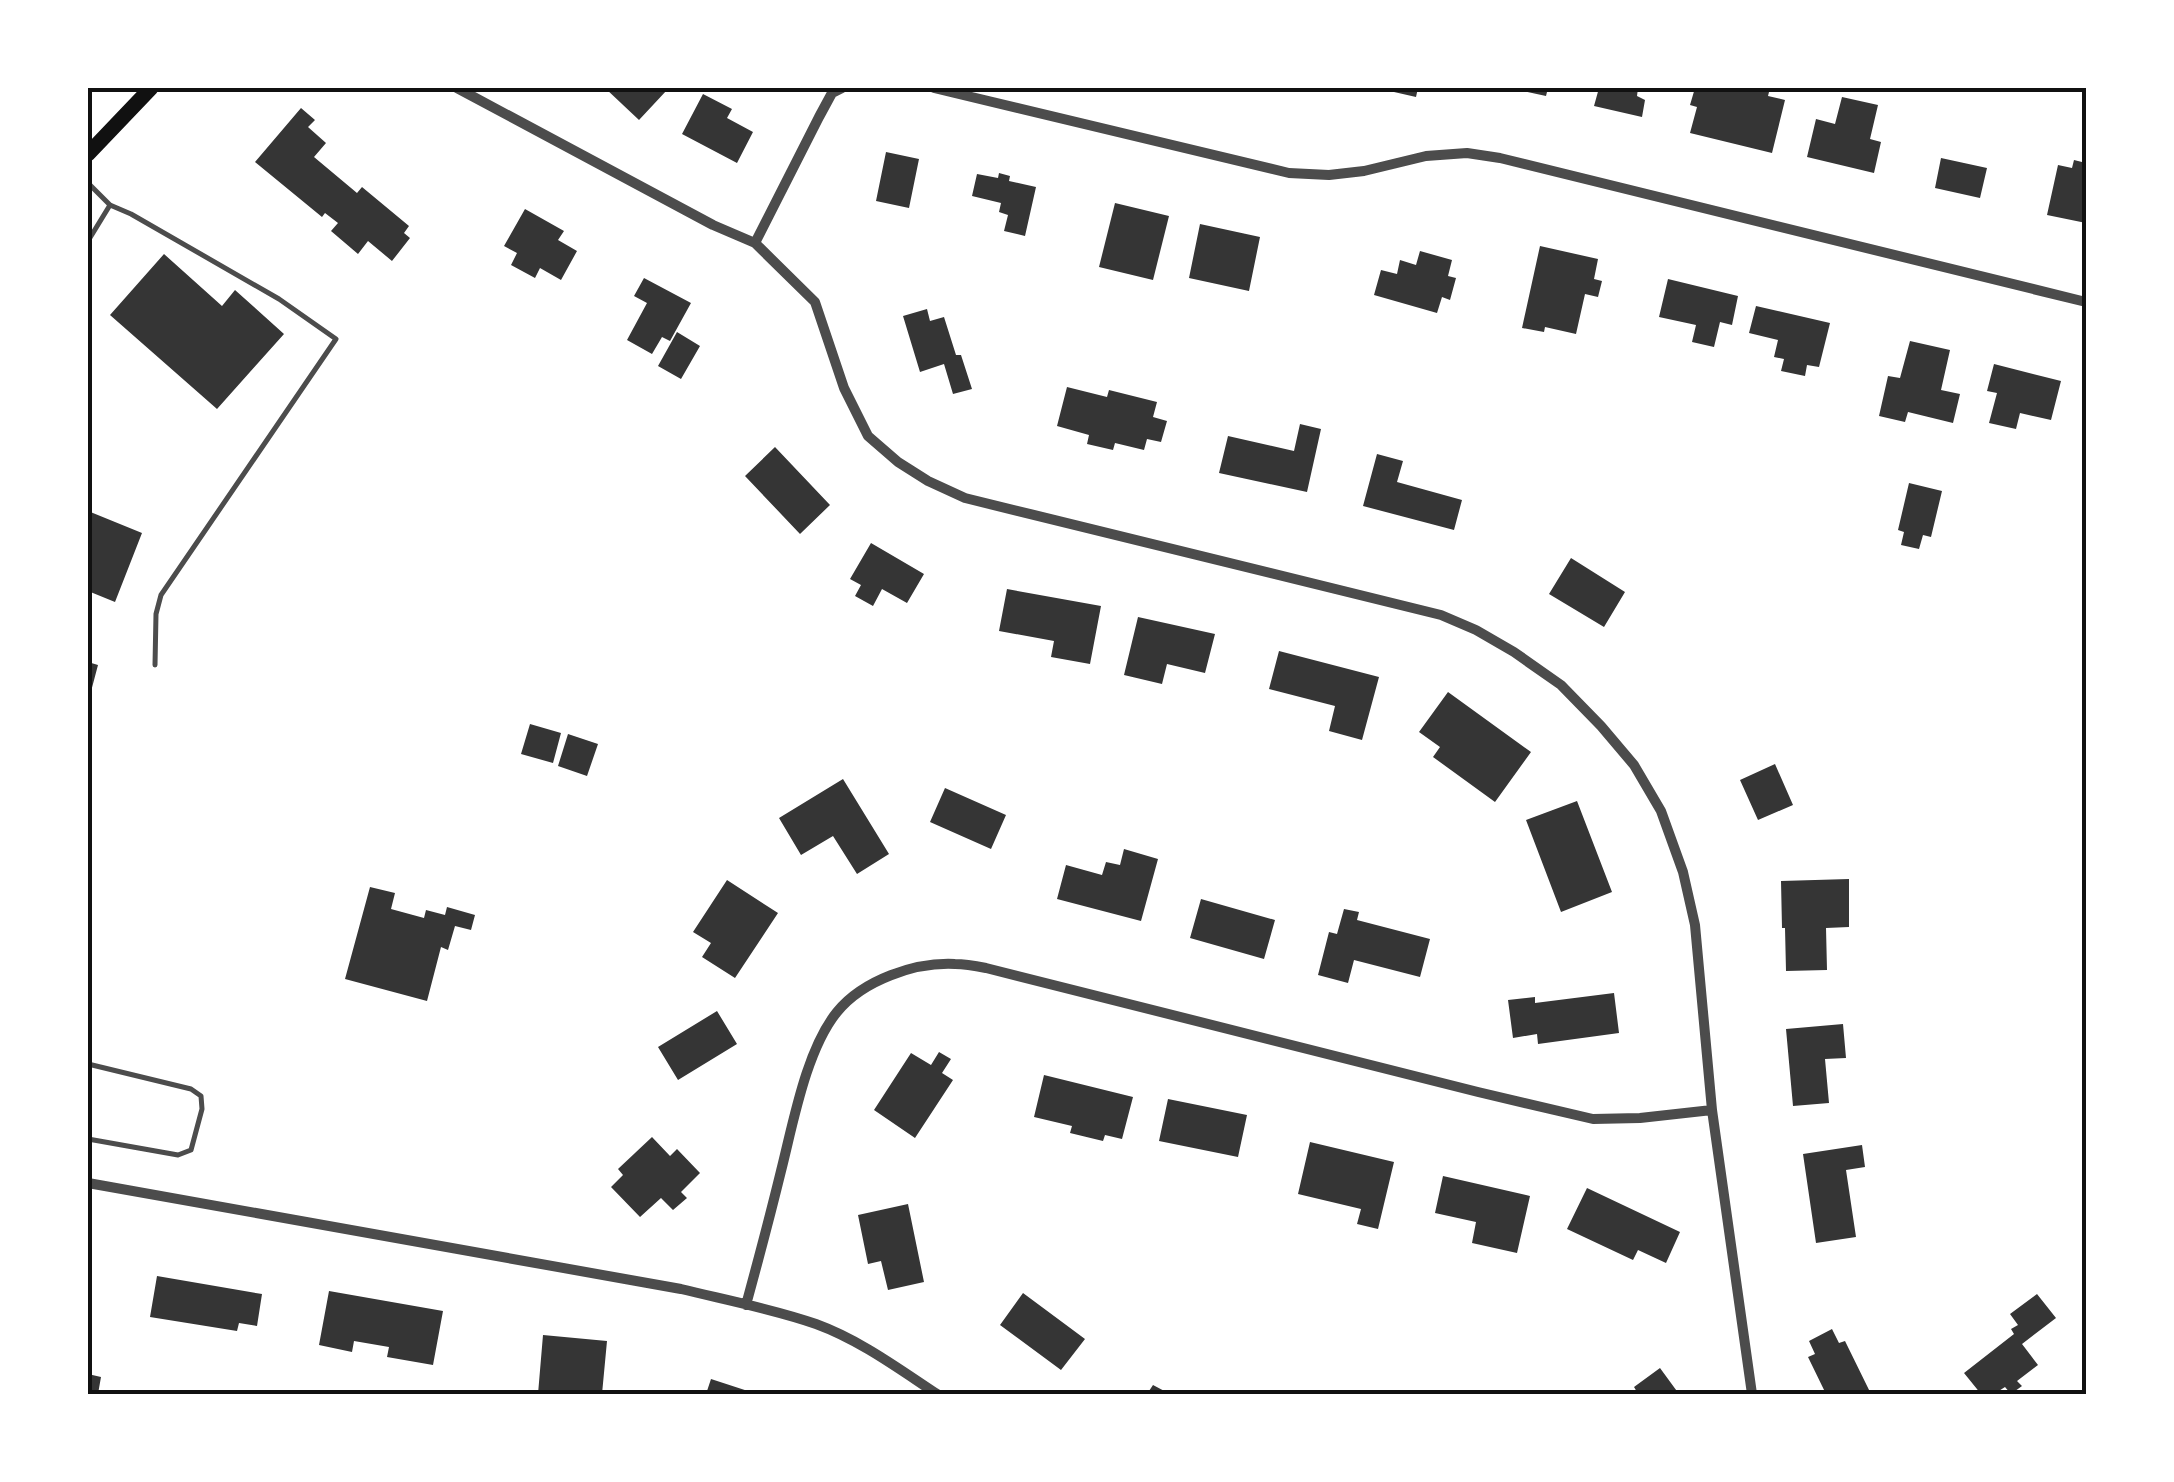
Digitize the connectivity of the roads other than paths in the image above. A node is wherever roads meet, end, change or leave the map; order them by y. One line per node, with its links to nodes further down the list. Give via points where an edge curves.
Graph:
1 (151, 88): 5 (main road)
2 (457, 88): 9 (street)
3 (842, 88): 9 (street, via 819,117)
4 (934, 88): 10 (street, via 1289,173 1329,175 1467,153 1500,158)
5 (88, 154)
6 (88, 182): 7 (lane)
7 (110, 205): 8 (lane); 11 (lane, via 279,299 336,339 161,594)
8 (88, 242)
9 (755, 242): 13 (street, via 815,302 868,436 928,481 965,498 1441,615 1501,644 1561,685 1634,765 1678,856 1695,925)
10 (2086, 302)
11 (155, 665)
12 (88, 1064): 14 (lane, via 191,1089 201,1096 202,1109 191,1150 178,1155)
13 (1712, 1110): 16 (street, via 1594,1119 986,968 924,966 862,990 820,1038); 18 (street)
14 (88, 1139)
15 (88, 1183): 16 (street)
16 (746, 1305): 17 (street, via 818,1325)
17 (937, 1394)
18 (1752, 1394)

